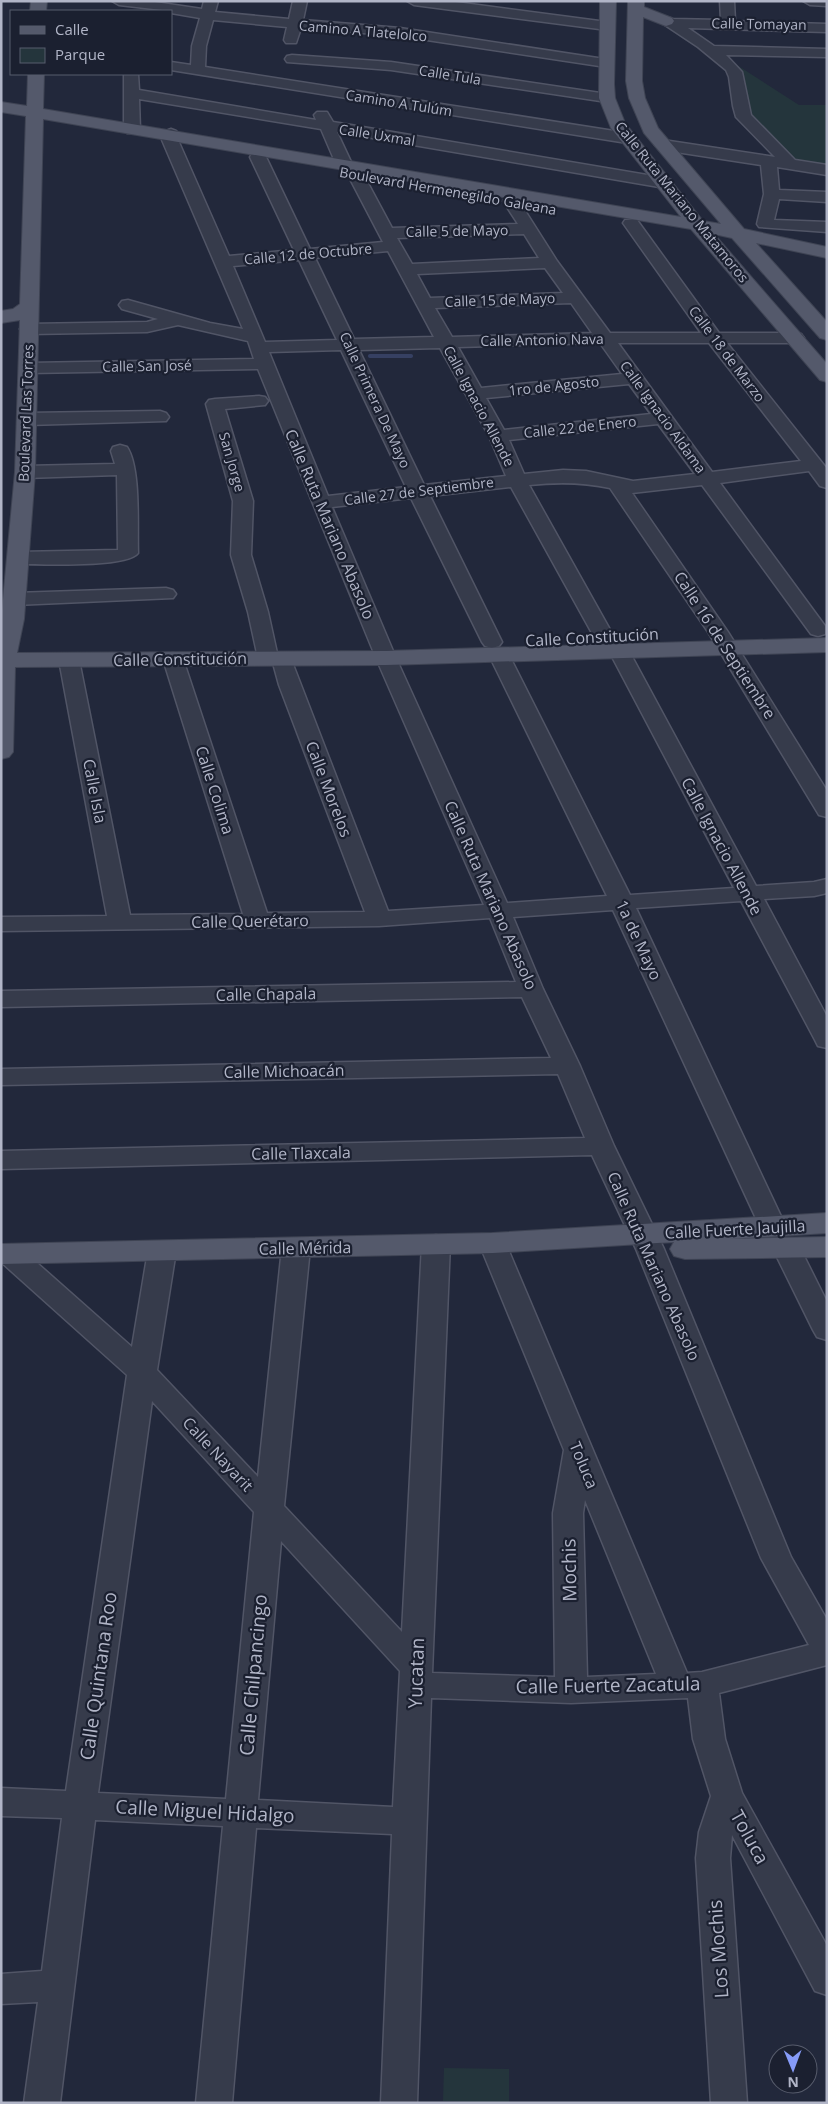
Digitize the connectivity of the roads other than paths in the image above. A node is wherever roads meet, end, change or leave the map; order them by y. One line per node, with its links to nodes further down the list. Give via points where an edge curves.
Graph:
1 (300, 1): 14 (street, Calle Ignacio Allende)
2 (414, 1): 15 (street)
3 (608, 1): 15 (main road, Calle Ruta Mariano Matamoros)
4 (727, 1): 11 (street)
5 (810, 1): 6 (street)
6 (827, 2)
7 (126, 4): 8 (street, Camino A Tlatelolco)
8 (209, 8): 14 (street, Camino A Tlatelolco); 22 (street, via 199,46)
9 (637, 11): 10 (main road); 34 (main road, Calle Ruta Mariano Matamoros, via 634,81 637,98 650,129)
10 (668, 22): 12 (street, Calle Tomayan); 17 (street)
11 (728, 23): 12 (street, Calle Tomayan); 13 (street, Calle Tomayan)
12 (690, 24): 16 (street, Calle Tomayan)
13 (827, 24)
14 (294, 25): 19 (street, Calle Ignacio Allende, via 290,43); 20 (street, Camino A Tlatelolco, via 400,32)
15 (607, 26): 20 (main road, Calle Ruta Mariano Matamoros)
16 (827, 28)
17 (710, 50): 18 (street); 37 (street, via 732,67 744,117)
18 (827, 53)
19 (292, 59): 25 (street, Calle Ignacio Allende); 27 (street, Calle Tula, via 374,64)
20 (606, 63): 27 (main road, Calle Ruta Mariano Matamoros)
21 (172, 66): 22 (street, Camino A Tulúm)
22 (198, 70): 25 (street, Camino A Tulúm)
23 (36, 75): 29 (main road, Boulevard Las Torres)
24 (131, 75): 26 (street)
25 (307, 88): 30 (street, Calle Ignacio Allende); 33 (street, Camino A Tulúm)
26 (132, 93): 30 (street, Calle Uxmal); 31 (street)
27 (607, 98): 33 (main road, Calle Ruta Mariano Matamoros, via 617,124)
28 (1, 106): 29 (main road, Boulevard Hermenegildo Galeana)
29 (36, 113): 31 (main road, Boulevard Hermenegildo Galeana); 59 (main road, Boulevard Las Torres)
30 (329, 127): 38 (street, Calle Ignacio Allende); 40 (street, Calle Uxmal, via 621,175)
31 (132, 130): 32 (main road, Boulevard Hermenegildo Galeana)
32 (170, 137): 35 (main road, Boulevard Hermenegildo Galeana); 38 (main road, Boulevard Hermenegildo Galeana); 53 (street, Calle Ruta Mariano Abasolo)
33 (627, 138): 40 (main road, Calle Ruta Mariano Matamoros)
34 (663, 145): 36 (street); 49 (main road, Calle Ruta Mariano Matamoros)
35 (258, 157): 38 (main road, Boulevard Hermenegildo Galeana); 52 (street, Calle Primera De Mayo)
36 (768, 160): 37 (street); 41 (street)
37 (789, 163): 39 (street)
38 (350, 169): 43 (main road, Boulevard Hermenegildo Galeana); 48 (main road, Boulevard Hermenegildo Galeana); 50 (street, Calle Ignacio Allende)
39 (827, 170)
40 (661, 178): 48 (main road, Calle Ruta Mariano Matamoros)
41 (772, 194): 42 (street); 45 (street)
42 (827, 197)
43 (510, 201): 44 (main road, Boulevard Hermenegildo Galeana); 47 (street, Calle Ignacio Aldama)
44 (631, 223): 48 (main road, Boulevard Hermenegildo Galeana); 66 (street, Calle 18 de Marzo)
45 (766, 224): 46 (street); 49 (street)
46 (827, 228)
47 (527, 230): 50 (street, Calle 5 de Mayo); 54 (street, Calle Ignacio Aldama)
48 (703, 231): 49 (main road, Boulevard Hermenegildo Galeana); 67 (main road, Calle Ruta Mariano Matamoros)
49 (742, 238): 51 (main road, Boulevard Hermenegildo Galeana); 64 (main road, Calle Ruta Mariano Matamoros)
50 (390, 239): 52 (street, Calle 12 de Octubre); 55 (street, Calle Ignacio Allende)
51 (827, 253)
52 (305, 254): 53 (street, Calle 12 de Octubre); 69 (street, Calle Primera De Mayo)
53 (223, 262): 70 (street, Calle Ruta Mariano Abasolo)
54 (550, 263): 55 (street); 56 (street, Calle Ignacio Aldama)
55 (406, 269): 57 (street, Calle Ignacio Allende)
56 (576, 298): 57 (street, Calle 15 de Mayo); 65 (street, Calle Ignacio Aldama)
57 (424, 303): 68 (street, Calle Ignacio Allende)
58 (128, 305): 61 (street)
59 (30, 306): 60 (main road, via 19,314); 63 (main road, Boulevard Las Torres)
60 (1, 317)
61 (177, 320): 63 (street, via 147,327); 70 (street)
62 (1, 327): 63 (main road)
63 (29, 334): 71 (main road, Boulevard Las Torres)
64 (827, 334)
65 (606, 338): 66 (street, Calle Antonio Nava); 68 (street, Calle Antonio Nava); 73 (street, Calle Ignacio Aldama)
66 (714, 338): 67 (street, Calle Antonio Nava); 82 (street, Calle 18 de Marzo)
67 (794, 338): 72 (main road, Calle Ruta Mariano Matamoros)
68 (446, 342): 69 (street, Calle Antonio Nava); 74 (street, Calle Ignacio Allende)
69 (349, 344): 70 (street, Calle Antonio Nava); 88 (street, Calle Primera De Mayo)
70 (260, 349): 71 (street, Calle San José); 76 (street, Calle Ruta Mariano Abasolo)
71 (28, 368): 80 (main road, Boulevard Las Torres)
72 (827, 376)
73 (634, 378): 74 (street, 1ro de Agosto); 79 (street, Calle Ignacio Aldama)
74 (475, 394): 81 (street, Calle Ignacio Allende)
75 (259, 401): 78 (street, via 215,404)
76 (284, 414): 78 (street, San Jorge); 89 (street, Calle Ruta Mariano Abasolo)
77 (160, 417): 80 (street)
78 (220, 418): 98 (street, San Jorge, via 243,501 241,555)
79 (662, 418): 81 (street, Calle 22 de Enero); 84 (street, Calle Ignacio Aldama)
80 (27, 419): 83 (main road, Boulevard Las Torres)
81 (498, 436): 85 (street, Calle Ignacio Allende)
82 (813, 465): 84 (street, Calle 27 de Septiembre); 86 (street, Calle 18 de Marzo)
83 (25, 472): 90 (main road, Boulevard Las Torres); 90 (street, via 123,460 129,551 116,557)
84 (708, 479): 87 (street, Calle 27 de Septiembre, via 648,486); 93 (street, Calle Ignacio Aldama)
85 (517, 480): 87 (street, Calle 27 de Septiembre, via 563,476); 88 (street, Calle 27 de Septiembre); 95 (street, Calle Ignacio Allende)
86 (827, 482)
87 (617, 484): 94 (street, Calle 16 de Septiembre)
88 (417, 491): 89 (street, Calle 27 de Septiembre); 96 (street, Calle Primera De Mayo)
89 (321, 502): 97 (street, Calle Ruta Mariano Abasolo)
90 (18, 558): 92 (main road, Boulevard Las Torres)
91 (166, 594): 92 (street)
92 (15, 598): 100 (main road, Boulevard Las Torres, via 13,620)
93 (824, 635): 94 (main road, Calle Constitución)
94 (723, 640): 95 (main road, Calle Constitución); 103 (street, Calle 16 de Septiembre)
95 (611, 643): 96 (main road, Calle Constitución); 105 (street, Calle Ignacio Allende)
96 (496, 648): 97 (main road, Calle Constitución); 106 (street, 1a de Mayo)
97 (384, 655): 98 (main road, Calle Constitución); 107 (street, Calle Ruta Mariano Abasolo)
98 (275, 658): 99 (main road, Calle Constitución); 108 (street, Calle Morelos, via 290,686)
99 (173, 659): 101 (main road, Calle Constitución); 109 (street, Calle Colima)
100 (2, 660): 101 (main road, Calle Constitución); 102 (main road, Boulevard Las Torres)
101 (69, 660): 110 (street, Calle Isla)
102 (1, 752)
103 (827, 810)
104 (827, 886): 105 (street, Calle Querétaro)
105 (747, 894): 106 (street, Calle Querétaro); 114 (street, Calle Ignacio Allende)
106 (621, 900): 107 (street, Calle Querétaro); 120 (street, 1a de Mayo)
107 (498, 911): 108 (street, Calle Querétaro); 112 (street, Calle Ruta Mariano Abasolo)
108 (379, 919): 109 (street, Calle Querétaro)
109 (257, 920): 110 (street, Calle Querétaro)
110 (120, 922): 111 (street, Calle Querétaro)
111 (1, 924)
112 (531, 989): 113 (street, Calle Chapala); 115 (street, Calle Ruta Mariano Abasolo)
113 (1, 999)
114 (827, 1040)
115 (567, 1066): 116 (street, Calle Michoacán); 117 (street, Calle Ruta Mariano Abasolo)
116 (1, 1077)
117 (601, 1146): 118 (street, Calle Tlaxcala); 121 (street, Calle Ruta Mariano Abasolo)
118 (1, 1160)
119 (827, 1223): 120 (main road, Calle Fuerte Jaujilla)
120 (780, 1238): 121 (main road, Calle Fuerte Jaujilla); 124 (main road, Calle Fuerte Jaujilla); 128 (street, 1a de Mayo)
121 (646, 1241): 122 (main road, Calle Mérida, via 608,1237); 132 (street, Calle Ruta Mariano Abasolo, via 776,1558)
122 (492, 1243): 123 (main road, Calle Mérida); 130 (street, Toluca)
123 (436, 1244): 125 (main road, Calle Mérida); 134 (street, Yucatan)
124 (827, 1246)
125 (296, 1248): 126 (main road, Calle Mérida); 131 (street, Calle Chilpancingo)
126 (162, 1251): 127 (main road, Calle Mérida); 129 (street, Calle Quintana Roo)
127 (5, 1254): 129 (street, Calle Nayarit)
128 (827, 1330)
129 (141, 1370): 131 (street, Calle Nayarit); 139 (street, Calle Quintana Roo)
130 (578, 1451): 135 (street, Toluca); 136 (street, Mochis, via 568,1514)
131 (269, 1509): 134 (street, Calle Nayarit); 140 (street, Calle Chilpancingo)
132 (827, 1649)
133 (827, 1653): 135 (street, Calle Fuerte Zacatula)
134 (416, 1675): 136 (street, Calle Fuerte Zacatula); 141 (street, Yucatan)
135 (689, 1686): 136 (street, Calle Fuerte Zacatula); 137 (street, Toluca)
136 (570, 1690)
137 (727, 1796): 142 (street, Toluca); 148 (street, Los Mochis, via 716,1832 713,1858)
138 (1, 1802): 139 (street, Calle Miguel Hidalgo)
139 (80, 1806): 140 (street, Calle Miguel Hidalgo); 143 (street, Calle Quintana Roo)
140 (240, 1813): 141 (street, Calle Miguel Hidalgo); 146 (street, Calle Chilpancingo)
141 (408, 1821): 147 (street, Yucatan)
142 (827, 1980)
143 (57, 1985): 144 (street); 145 (street, Calle Quintana Roo)
144 (1, 1989)
145 (42, 2103)
146 (214, 2103)
147 (399, 2103)
148 (729, 2103)

